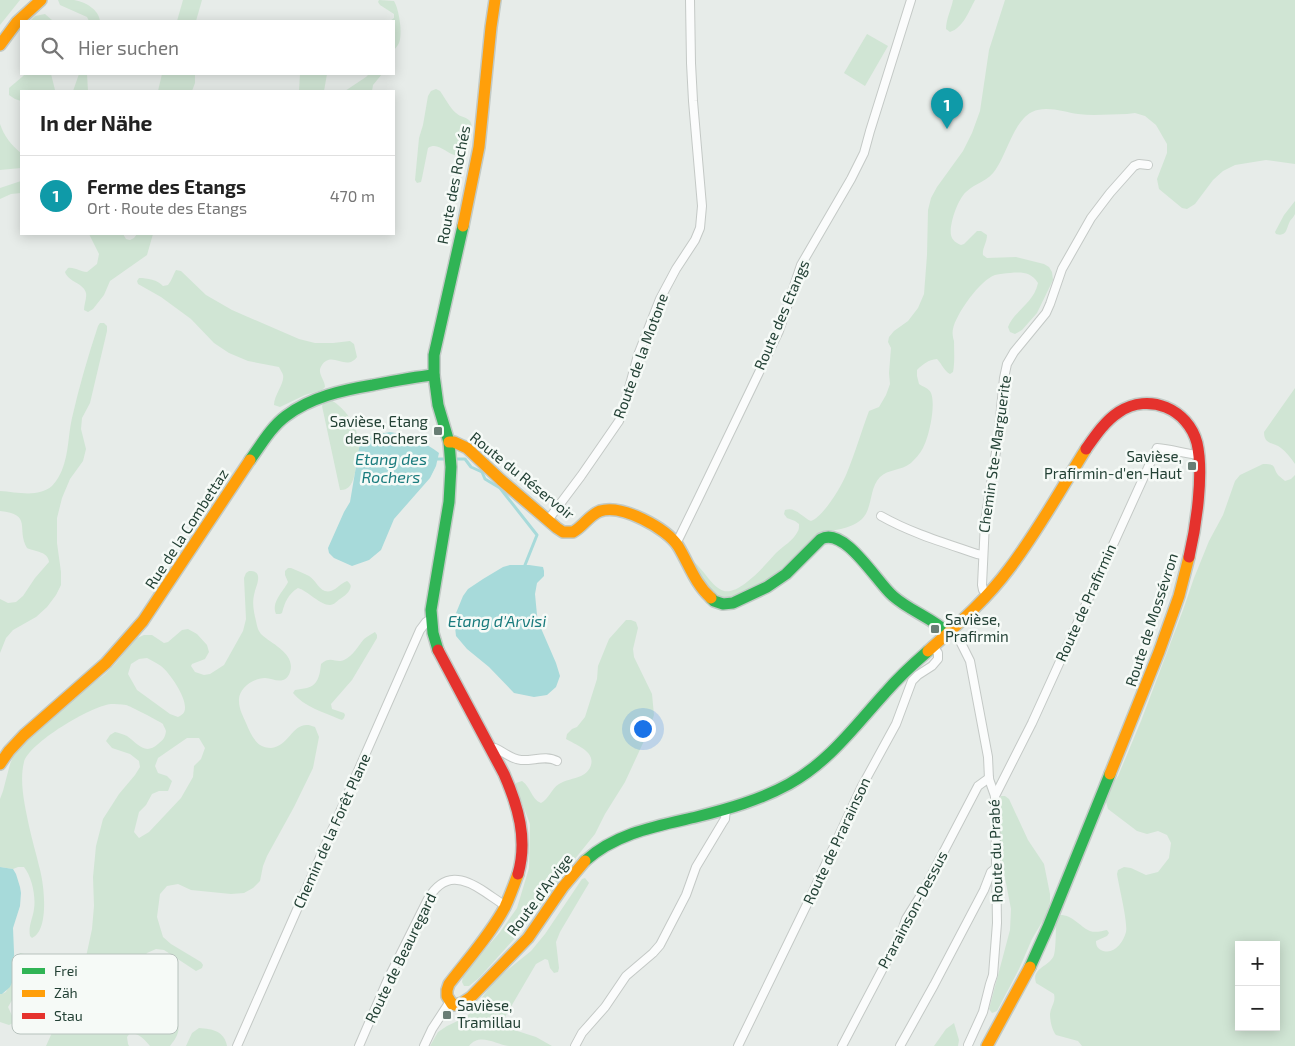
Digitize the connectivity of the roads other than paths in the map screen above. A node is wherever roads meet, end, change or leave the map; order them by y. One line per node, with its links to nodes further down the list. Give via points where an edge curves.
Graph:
1 (42, 0): 5 (street, via 17,22)
2 (495, 0): 7 (street, Route des Rochés, via 479,147 435,348)
3 (690, 0): 11 (street, Route de la Motone, via 693,101 702,206 700,228 660,299 638,355 619,421)
4 (911, 0): 12 (street, Route des Etangs, via 864,153 801,265 779,331 700,498)
5 (0, 45)
6 (1148, 165): 13 (street, Chemin Ste-Marguerite, via 1134,166 1099,207 1062,269 1046,313 1008,364 986,511)
7 (434, 375): 8 (street, Route des Rochés, via 438,405); 21 (street, Rue de la Combettaz, via 329,394 280,421 266,436 143,621 106,663 24,735)
8 (449, 442): 11 (street, Route du Réservoir, via 466,448); 15 (street, Route d'Arvige, via 449,502)
9 (1199, 455): 14 (street, Route de Mossévron, via 1191,429 1171,409 1140,403 1112,416 1022,551); 23 (street, Route de Prafirmin, via 1157,448); 36 (street, Route de Mossévron, via 1197,510 1191,550 1158,655 1042,942)
10 (881, 516): 13 (street, Chemin Ste-Marguerite, via 921,535)
11 (548, 520): 12 (street, Route du Réservoir, via 561,531 570,533 596,513 621,510 644,520)
12 (675, 542): 16 (street, Route du Réservoir, via 702,588 716,601 728,605 776,581 821,539 835,537 866,564 892,596)
13 (983, 555): 14 (street, Chemin Ste-Marguerite, via 982,588)
14 (988, 595): 16 (street, Route de Mossévron)
15 (431, 619): 19 (street, Route d'Arvige, via 438,652); 29 (street, Chemin de la Forêt Plane, via 420,630)
16 (949, 632): 17 (street, Route de Mossévron); 22 (street, Route du Prabé, via 958,639 970,662)
17 (933, 646): 18 (street, Route de Mossévron); 33 (street, Route de Prarainson, via 938,659 912,681 896,724 861,788)
18 (895, 681): 24 (street, Route d'Arvige, via 842,742 808,773 786,787)
19 (490, 749): 20 (street, via 495,748 518,760 549,758); 26 (street, Route d'Arvige, via 515,799 523,842 520,869)
20 (557, 761)
21 (0, 764)
22 (989, 778): 23 (street, Route du Prabé); 34 (street, Prarainson-Dessus, via 978,786)
23 (996, 796): 25 (street, Route du Prabé)
24 (726, 809): 27 (street, Route d'Arvige, via 638,832 610,842 597,851 573,873 515,953 466,1000 456,1005); 32 (street, via 725,819 698,863 686,895 660,945 626,976 605,1007 586,1026)
25 (997, 867): 28 (street, Route du Prabé, via 998,923 993,975 983,1012); 35 (street, via 991,872)
26 (505, 906): 27 (street, Route d'Arvige, via 450,984 446,996); 30 (street, Route de Beauregard, via 461,880 445,881 435,889 388,979)
27 (450, 1002): 31 (street)
28 (968, 1045)
29 (237, 1046)
30 (359, 1046)
31 (424, 1046)
32 (575, 1046)
33 (738, 1046)
34 (842, 1046)
35 (900, 1046)
36 (987, 1046)

